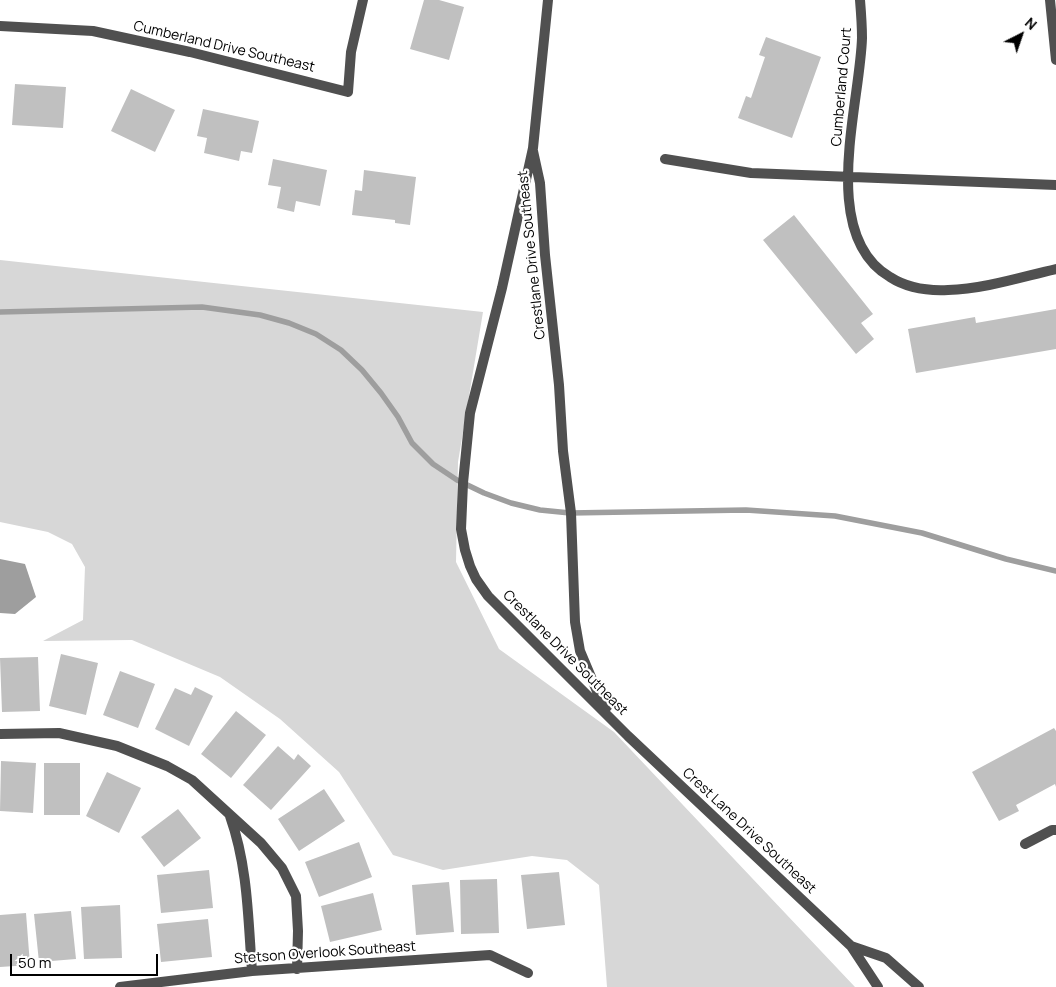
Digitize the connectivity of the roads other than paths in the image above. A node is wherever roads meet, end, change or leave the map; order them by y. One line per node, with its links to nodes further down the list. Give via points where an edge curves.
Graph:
1 (363, 0): 5 (street, Cumberland Drive Southeast, via 351,52 348,92 93,31)
2 (548, 0): 7 (street, Crestlane Drive Southeast)
3 (860, 0): 9 (street, Cumberland Court, via 862,38 850,135)
4 (1050, 0): 6 (street)
5 (0, 26)
6 (1056, 60)
7 (532, 148): 13 (street, Crestlane Drive Southeast, via 540,182 571,513 575,622 580,651 599,696); 13 (street, Crestlane Drive Southeast, via 502,288 470,413 461,528 470,566 488,596)
8 (665, 159): 9 (street, via 751,173)
9 (849, 177): 10 (street); 11 (street, Cumberland Court, via 853,227 866,258 880,272 911,288 971,288)
10 (1056, 185)
11 (1056, 269)
12 (0, 734): 14 (street, via 59,733 118,746 192,780)
13 (628, 736): 17 (street, Crest Lane Drive Southeast)
14 (229, 813): 18 (street, via 282,868 296,896); 19 (street, via 239,841 245,877)
15 (1056, 830): 16 (street)
16 (1025, 844)
17 (851, 946): 22 (street, Crest Lane Drive Southeast); 23 (street, Crest Lane Drive Southeast, via 886,958)
18 (297, 969): 19 (street, Stetson Overlook Southeast); 20 (street, Stetson Overlook Southeast, via 490,955)
19 (252, 971): 21 (street, Stetson Overlook Southeast)
20 (528, 973)
21 (120, 987)
22 (878, 987)
23 (919, 987)

